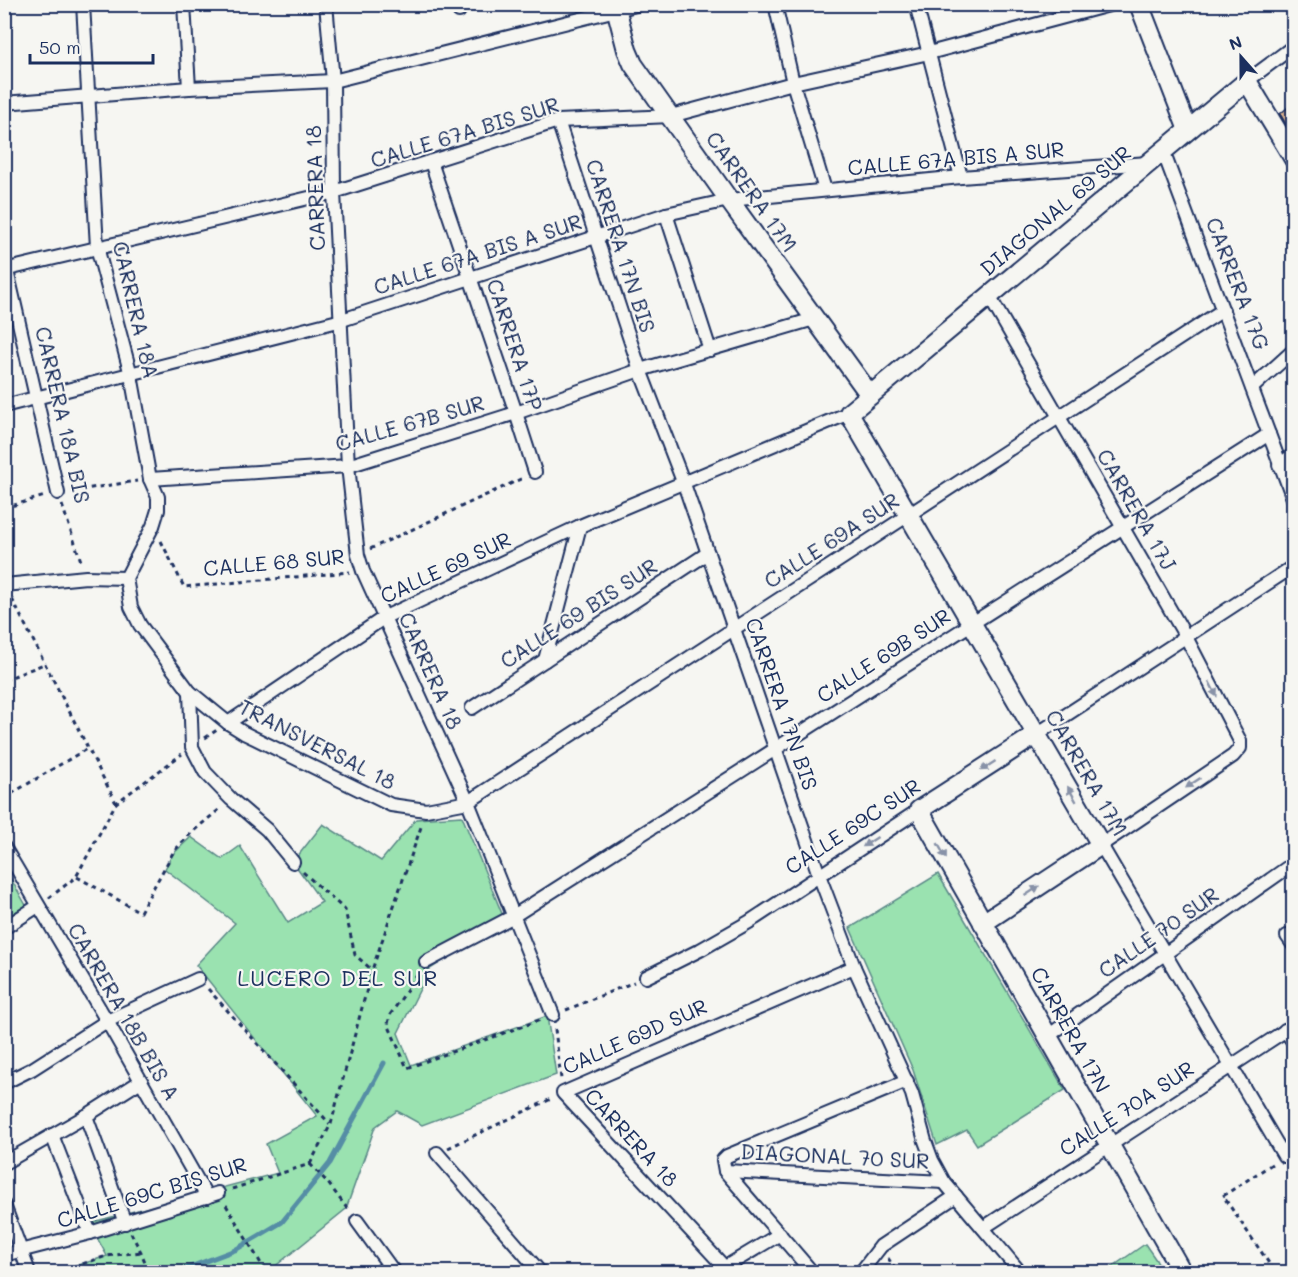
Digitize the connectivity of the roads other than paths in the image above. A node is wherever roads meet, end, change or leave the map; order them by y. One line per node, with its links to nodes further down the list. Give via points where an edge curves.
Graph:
1 (83, 4): 16 (street, CARRERA 18A)
2 (184, 4): 15 (street)
3 (326, 4): 12 (street, CARRERA 18)
4 (640, 4): 9 (street)
5 (775, 4): 14 (street)
6 (916, 4): 11 (street)
7 (1113, 4): 11 (street, CALLE 67A BIS SUR)
8 (1139, 4): 20 (street)
9 (616, 7): 12 (street); 18 (street, CARRERA 17M, via 633,64)
10 (1293, 46): 13 (street, DIAGONAL 69 SUR)
11 (928, 53): 14 (street, CALLE 67A BIS SUR); 25 (street)
12 (333, 81): 15 (street); 27 (street, CARRERA 18)
13 (1247, 81): 20 (street, DIAGONAL 69 SUR); 22 (street)
14 (793, 83): 18 (street, CALLE 67A BIS SUR); 26 (street)
15 (189, 88): 16 (street)
16 (90, 97): 17 (street); 31 (street, CARRERA 18A)
17 (4, 103)
18 (671, 116): 19 (street, CALLE 67A BIS SUR); 28 (street, CARRERA 17M)
19 (558, 121): 23 (street, CALLE 67A BIS SUR); 30 (street, CARRERA 17N BIS)
20 (1188, 130): 21 (street, DIAGONAL 69 SUR)
21 (1163, 151): 24 (street, DIAGONAL 69 SUR); 35 (street, CARRERA 17G)
22 (1293, 159)
23 (431, 162): 27 (street, CALLE 67A BIS SUR); 33 (street, CARRERA 17P)
24 (1148, 163): 25 (street, CALLE 67A BIS A SUR); 34 (street, DIAGONAL 69 SUR)
25 (961, 177): 26 (street, CALLE 67A BIS A SUR)
26 (825, 190): 28 (street, CALLE 67A BIS A SUR)
27 (334, 192): 31 (street, CALLE 67A BIS SUR); 37 (street, CARRERA 18)
28 (729, 200): 29 (street, CALLE 67A BIS A SUR); 36 (street, CARRERA 17M)
29 (666, 214): 30 (street, CALLE 67A BIS A SUR); 38 (street)
30 (597, 237): 33 (street, CALLE 67A BIS A SUR); 40 (street, CARRERA 17N BIS)
31 (97, 247): 32 (street, CALLE 67A BIS SUR); 41 (street, CARRERA 18A)
32 (5, 266): 44 (street, CARRERA 18A BIS)
33 (471, 278): 37 (street, CALLE 67A BIS A SUR); 46 (street, CARRERA 17P)
34 (989, 296): 43 (street, DIAGONAL 69 SUR); 48 (street, CARRERA 17J)
35 (1223, 310): 42 (street, CARRERA 17G); 48 (street, CALLE 69A SUR)
36 (814, 319): 38 (street, CALLE 67B SUR); 43 (street, CARRERA 17M)
37 (342, 320): 41 (street, CALLE 67A BIS A SUR); 52 (street, CARRERA 18)
38 (710, 350): 40 (street, CALLE 67B SUR)
39 (1293, 350): 42 (street)
40 (640, 370): 46 (street, CALLE 67B SUR); 55 (street, CARRERA 17N BIS)
41 (131, 375): 44 (street, CALLE 67A BIS A SUR); 54 (street, CARRERA 18A)
42 (1252, 388): 49 (street, CARRERA 17G)
43 (870, 395): 47 (street, DIAGONAL 69 SUR)
44 (38, 399): 45 (street, CALLE 67A BIS A SUR); 56 (street, CARRERA 18A BIS)
45 (4, 406)
46 (516, 413): 52 (street, CALLE 67B SUR); 53 (street, CARRERA 17P)
47 (849, 413): 55 (street, CALLE 69 SUR); 58 (street, CARRERA 17M)
48 (1059, 416): 58 (street, CALLE 69A SUR); 60 (street, CARRERA 17J)
49 (1269, 434): 51 (street, CARRERA 17G); 60 (street, CALLE 69B SUR)
50 (1293, 454): 51 (street)
51 (1279, 465): 57 (street, CARRERA 17G)
52 (348, 466): 54 (street, CALLE 67B SUR); 65 (street, CARRERA 18, via 358,555)
53 (535, 472)
54 (150, 479): 63 (street, CARRERA 18A, via 158,497 158,510)
55 (684, 484): 59 (street, CALLE 69 SUR); 61 (street, CARRERA 17N BIS)
56 (58, 493)
57 (1293, 501)
58 (909, 514): 66 (street, CARRERA 17M); 67 (street, CALLE 69A SUR)
59 (580, 526): 65 (street, CALLE 69 SUR); 69 (street)
60 (1123, 527): 66 (street, CALLE 69B SUR); 68 (street, CARRERA 17J)
61 (708, 553): 67 (street, CARRERA 17N BIS); 69 (street, CALLE 69 BIS SUR)
62 (1293, 566): 68 (street, CALLE 69C SUR)
63 (126, 578): 64 (street, via 86,577); 70 (street, TRANSVERSAL 18, via 128,597 140,624)
64 (5, 585)
65 (385, 617): 72 (street, CALLE 69 SUR); 75 (street, CARRERA 18)
66 (972, 623): 73 (street, CARRERA 17M); 74 (street, CALLE 69B SUR)
67 (734, 628): 74 (street, CARRERA 17N BIS); 75 (street, CALLE 69A SUR)
68 (1186, 637): 73 (street, CALLE 69C SUR); 78 (street, CARRERA 17J, one-way to 78, via 1240,741 1240,748)
69 (545, 660): 71 (street, CALLE 69 BIS SUR)
70 (190, 692): 72 (street, TRANSVERSAL 18); 80 (street, via 192,747 205,772 267,830)
71 (472, 708)
72 (228, 723): 76 (street, TRANSVERSAL 18, via 378,800)
73 (1037, 734): 77 (street, CALLE 69C SUR, one-way to 77); 78 (street, CARRERA 17M, one-way to 73)
74 (776, 748): 82 (street, CARRERA 17N BIS); 84 (street, CALLE 69B SUR)
75 (468, 802): 76 (street, CALLE 69A SUR); 84 (street, CARRERA 18)
76 (426, 810)
77 (919, 810): 82 (street, CALLE 69C SUR, one-way to 82); 85 (street, CARRERA 17N, one-way to 85)
78 (1101, 845): 85 (street, one-way to 78); 87 (street, CARRERA 17M)
79 (4, 847): 83 (street, CARRERA 18B BIS A)
80 (293, 862)
81 (1293, 863): 87 (street, CALLE 70 SUR)
82 (819, 875): 89 (street, CARRERA 17N BIS); 90 (street, CALLE 69C SUR, via 725,937)
83 (38, 906): 86 (street); 93 (street, CARRERA 18B BIS A)
84 (512, 917): 88 (street, CALLE 69B SUR); 92 (street, CARRERA 18)
85 (983, 923): 95 (street, CARRERA 17N)
86 (4, 928)
87 (1164, 954): 95 (street, CALLE 70 SUR); 97 (street, CARRERA 17M)
88 (426, 962)
89 (854, 966): 99 (street, CARRERA 17N BIS); 101 (street, CALLE 69D SUR)
90 (646, 977)
91 (198, 979): 93 (street)
92 (553, 1015)
93 (107, 1021): 98 (street, CARRERA 18B BIS A); 100 (street)
94 (1289, 1027): 96 (street); 97 (street, CALLE 70A SUR)
95 (1048, 1036): 104 (street, CARRERA 17N)
96 (1293, 1043)
97 (1229, 1065): 104 (street, CALLE 70A SUR); 106 (street, CARRERA 17M)
98 (141, 1081): 102 (street); 110 (street, CARRERA 18B BIS A)
99 (907, 1081): 108 (street, via 727,1156 723,1160); 109 (street, CARRERA 17N BIS, via 925,1141)
100 (4, 1083)
101 (563, 1093): 121 (street, CARRERA 18)
102 (86, 1116): 103 (street); 114 (street)
103 (52, 1136): 107 (street); 116 (street)
104 (1108, 1145): 115 (street, CALLE 70A SUR); 127 (street, CARRERA 17N)
105 (437, 1153): 123 (street)
106 (1284, 1156)
107 (4, 1163)
108 (725, 1171): 109 (street, DIAGONAL 70 SUR); 117 (street)
109 (944, 1182): 111 (street, CARRERA 17N BIS)
110 (212, 1195): 114 (street, CALLE 69C BIS SUR)
111 (956, 1196): 115 (street, CARRERA 17N BIS); 125 (street, via 881,1246)
112 (4, 1205): 118 (street)
113 (357, 1221): 120 (street)
114 (125, 1223): 116 (street, CALLE 69C BIS SUR)
115 (983, 1228): 126 (street, CARRERA 17N BIS)
116 (90, 1233): 118 (street, CALLE 69C BIS SUR)
117 (780, 1234): 121 (street); 124 (street)
118 (22, 1251): 119 (street, CALLE 69C BIS SUR); 122 (street)
119 (4, 1255)
120 (387, 1270)
121 (724, 1271)
122 (29, 1272)
123 (540, 1272)
124 (812, 1272)
125 (861, 1272)
126 (1020, 1272)
127 (1182, 1272)

